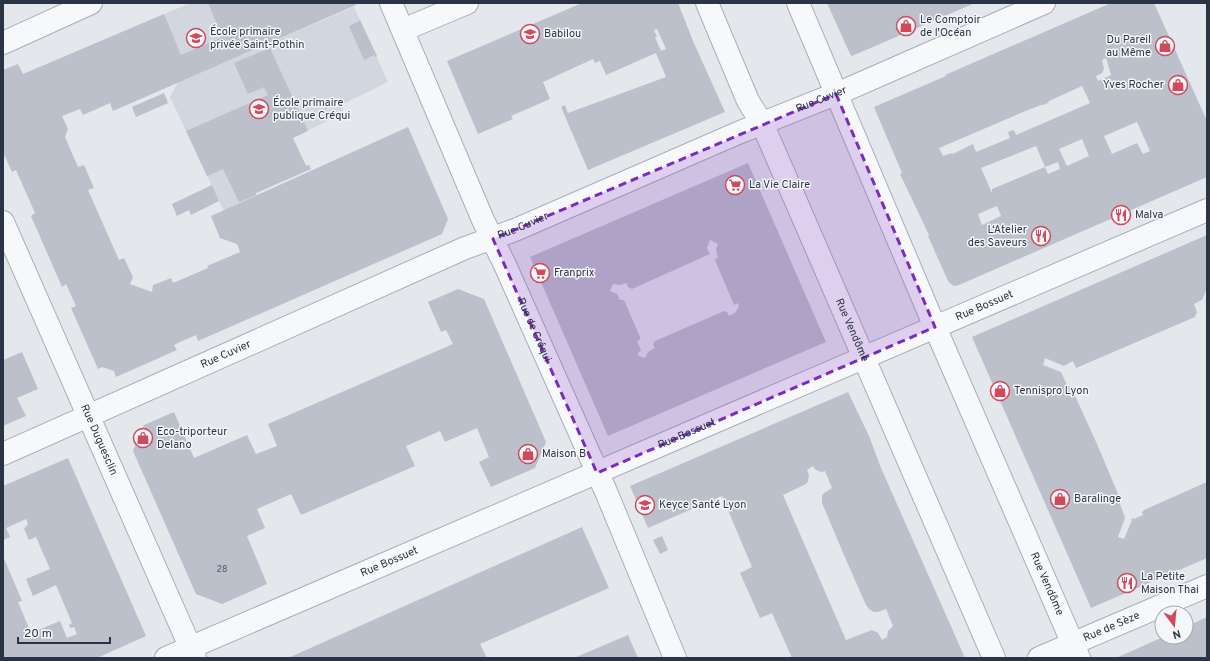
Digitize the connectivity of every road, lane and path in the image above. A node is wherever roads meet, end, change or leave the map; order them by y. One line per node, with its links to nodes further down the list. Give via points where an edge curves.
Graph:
1 (91, 3): 8 (street)
2 (391, 3): 7 (street, Rue de Créqui)
3 (467, 3): 7 (street)
4 (708, 3): 10 (street, Rue Vendôme, via 748,102)
5 (798, 3): 9 (street, Rue Vendôme)
6 (1044, 3): 9 (street, Rue Cuvier)
7 (403, 30): 13 (street, Rue de Créqui)
8 (3, 43)
9 (836, 94): 10 (street, Rue Cuvier); 14 (street, Rue Vendôme)
10 (762, 123): 13 (street, Rue Cuvier); 15 (street, Rue Vendôme)
11 (1207, 210): 14 (street, Rue Bossuet)
12 (3, 222): 16 (street, Rue Duguesclin)
13 (493, 239): 16 (street, Rue Cuvier, via 458,252); 18 (street, Rue de Créqui)
14 (935, 327): 15 (street, Rue Bossuet); 20 (street, Rue Vendôme)
15 (864, 358): 18 (street, Rue Bossuet); 24 (street, Rue Vendôme)
16 (88, 417): 17 (street, Rue Cuvier); 21 (street, Rue Duguesclin)
17 (3, 454)
18 (597, 473): 21 (street, Rue Bossuet); 23 (street, Rue de Créqui)
19 (1207, 586): 20 (street, Rue de Sèze)
20 (1076, 651): 25 (street, Rue de Sèze)
21 (192, 653): 22 (street, Rue Bossuet)
22 (166, 658)
23 (675, 658)
24 (994, 658)
25 (1039, 658)

